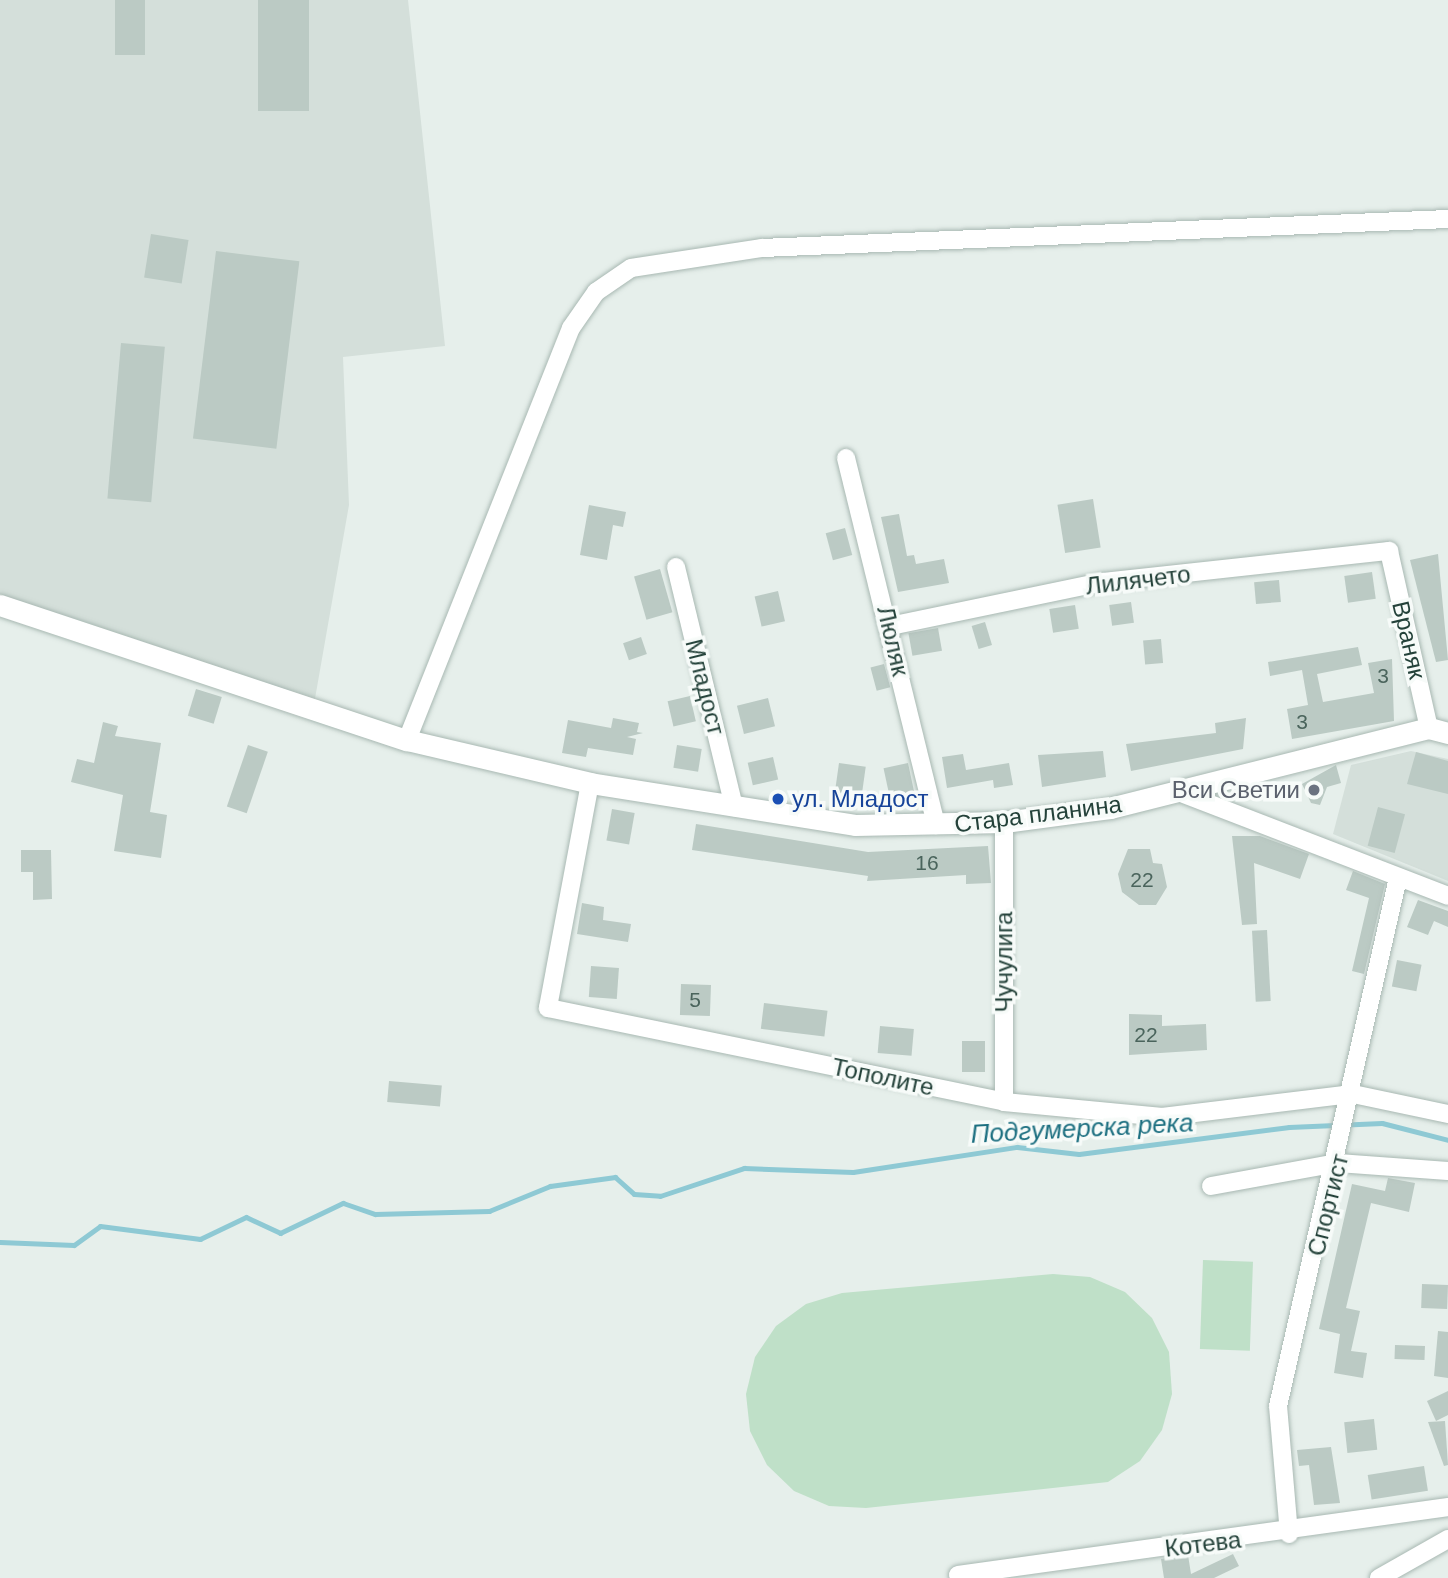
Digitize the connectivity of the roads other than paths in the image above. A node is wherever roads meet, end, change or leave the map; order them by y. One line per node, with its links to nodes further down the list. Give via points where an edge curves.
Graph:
1 (1448, 219): 8 (street, via 762,247 631,268 596,292 571,328)
2 (846, 458): 6 (street, Люляк)
3 (1389, 551): 6 (street, Лилячето, via 1103,582); 7 (street, Враняк)
4 (676, 567): 11 (street, Младост)
5 (0, 605): 8 (street, Стара планина)
6 (890, 626): 13 (street, Люляк)
7 (1438, 731): 10 (street, Стара планина)
8 (407, 740): 9 (street, Стара планина)
9 (590, 783): 11 (street, Стара планина); 17 (street, Тополите, via 548,1009)
10 (1184, 794): 12 (street, Стара планина); 14 (street)
11 (734, 807): 13 (street, Стара планина, via 855,825)
12 (1004, 822): 13 (street, Стара планина); 17 (street, Чучулига)
13 (936, 825)
14 (1398, 878): 15 (street); 16 (street, Спортист)
15 (1448, 897)
16 (1353, 1094): 17 (street, Тополите, via 1162,1117); 18 (street, Тополите); 19 (street, Спортист)
17 (1004, 1102)
18 (1448, 1114)
19 (1338, 1163): 20 (street); 21 (street); 23 (street, Спортист, via 1278,1406)
20 (1448, 1171)
21 (1211, 1186)
22 (1448, 1507): 23 (street, Котева)
23 (1289, 1534): 25 (street, Котева)
24 (1448, 1539): 26 (street)
25 (958, 1575)
26 (1379, 1578)

